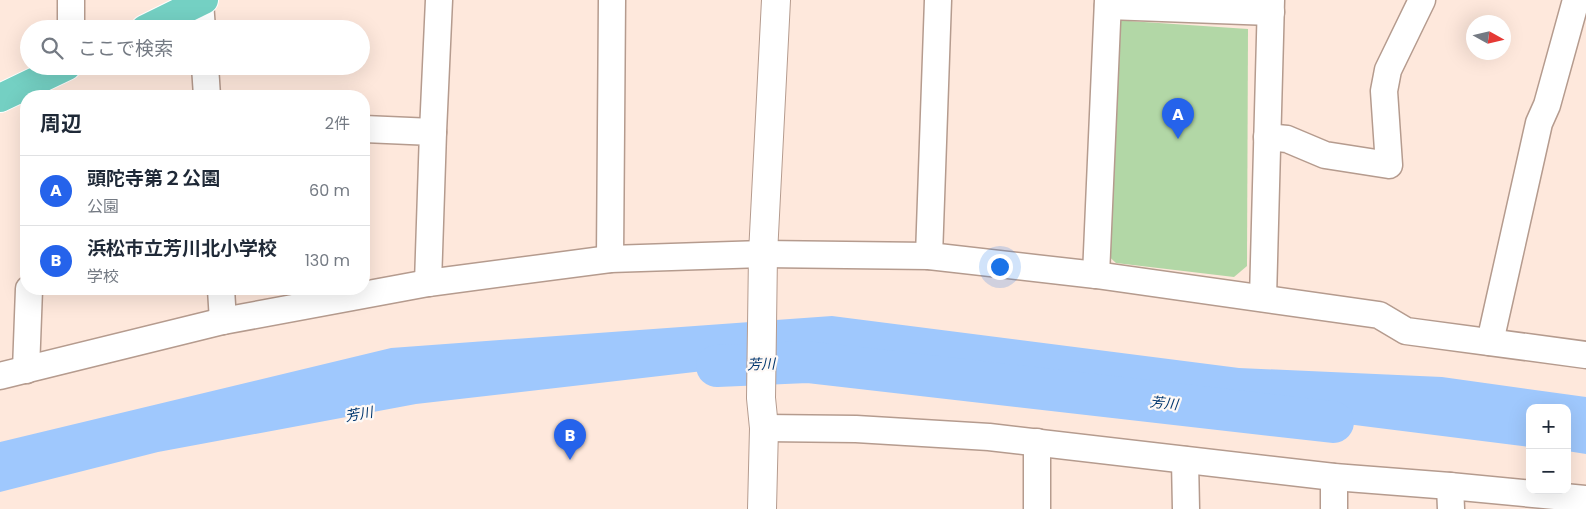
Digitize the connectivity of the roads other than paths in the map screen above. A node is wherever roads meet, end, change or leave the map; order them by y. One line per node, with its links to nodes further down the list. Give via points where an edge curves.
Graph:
1 (71, 0): 11 (street)
2 (439, 0): 21 (street)
3 (612, 0): 24 (street)
4 (776, 0): 25 (street)
5 (938, 0): 23 (street)
6 (1422, 0): 22 (street, via 1388,70 1384,91 1388,165 1325,155 1287,139)
7 (1576, 0): 34 (street, via 1539,124)
8 (202, 1): 12 (highway); 13 (street)
9 (1108, 3): 10 (street); 26 (street)
10 (1271, 6): 22 (street)
11 (71, 20)
12 (163, 20)
13 (202, 20)
14 (55, 75): 16 (highway)
15 (206, 75): 17 (street)
16 (36, 89)
17 (207, 90)
18 (20, 93): 19 (highway)
19 (0, 98)
20 (370, 129): 21 (street)
21 (433, 132): 27 (street)
22 (1267, 137): 32 (street)
23 (929, 256): 25 (street); 26 (street)
24 (610, 260): 25 (street); 27 (street)
25 (763, 266): 38 (street, via 761,398)
26 (1096, 275): 32 (street)
27 (428, 282): 28 (street)
28 (370, 293)
29 (29, 295): 36 (street)
30 (221, 295): 33 (street)
31 (360, 295): 33 (street)
32 (1263, 298): 34 (street, via 1379,315 1406,331)
33 (223, 321): 36 (street)
34 (1490, 342): 35 (street)
35 (1586, 355)
36 (26, 370): 37 (street)
37 (0, 376)
38 (764, 428): 39 (street, via 856,429); 44 (street)
39 (1037, 442): 40 (street); 45 (street)
40 (1185, 460): 41 (street); 46 (street)
41 (1334, 477): 42 (street); 47 (street)
42 (1450, 497): 43 (street)
43 (1586, 500)
44 (762, 509)
45 (1038, 509)
46 (1186, 509)
47 (1334, 509)

